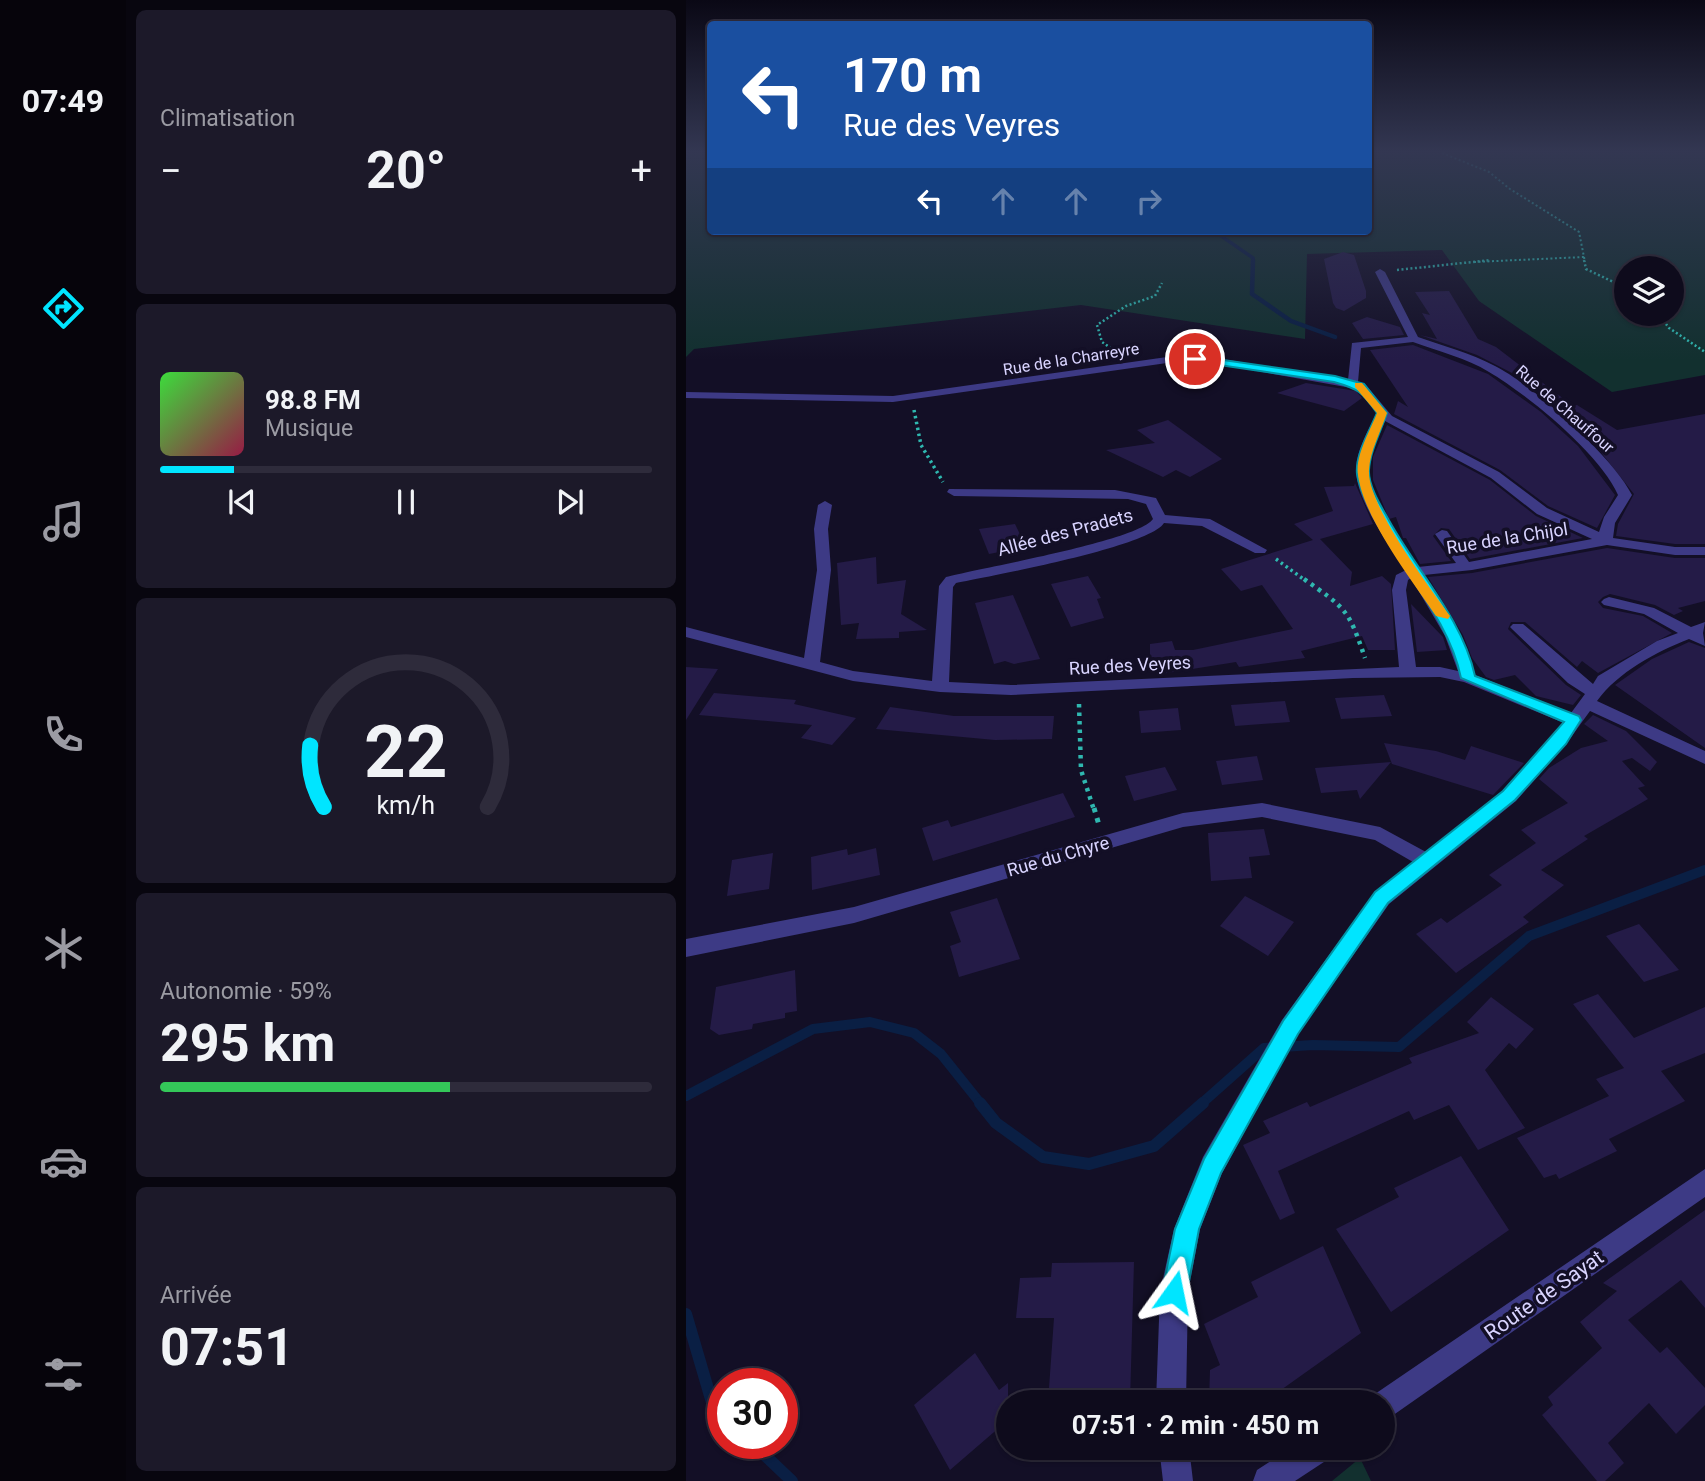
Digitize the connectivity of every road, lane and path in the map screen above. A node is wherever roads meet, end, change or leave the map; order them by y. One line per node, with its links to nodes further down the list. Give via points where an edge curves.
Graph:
1 (1563, 222): 2 (path, via 1579,232)
2 (1584, 257): 3 (path, via 1505,259); 4 (path, via 1586,269)
3 (1380, 272): 7 (street)
4 (1614, 282)
5 (1162, 283): 9 (path, via 1156,296 1126,306 1097,325 1102,342)
6 (1668, 326): 8 (path)
7 (1414, 339): 10 (street, via 1356,345); 18 (street, Rue de Chauffour, via 1492,368 1586,444 1617,478 1625,495 1606,524)
8 (1705, 352)
9 (1125, 366): 10 (street, Rue de la Charreyre, via 1195,359); 12 (street, Rue de la Charreyre)
10 (1352, 383): 13 (street, via 1366,391)
11 (686, 396): 12 (street, Rue de la Charreyre)
12 (893, 400): 14 (path, via 894,408 914,407 921,445 936,476)
13 (1382, 413): 18 (street, via 1495,475 1542,511); 22 (street, via 1363,474 1385,527)
14 (954, 492): 16 (street, Allée des Pradets, via 1124,493 1151,501)
15 (825, 505): 27 (street, via 821,529 824,570)
16 (1160, 519): 19 (street, via 1205,522); 31 (street, Allée des Pradets, via 1154,528 1132,536 951,580 946,586)
17 (1442, 534): 21 (street)
18 (1607, 541): 20 (street); 21 (street, Rue de la Chijol)
19 (1260, 550): 29 (path, via 1344,608)
20 (1705, 551)
21 (1465, 566): 22 (street, Rue de la Chijol)
22 (1413, 572): 28 (street, via 1402,578 1399,590); 30 (street, via 1463,655)
23 (1609, 602): 26 (street, via 1649,611)
24 (1518, 628): 33 (street)
25 (686, 632): 27 (street, Rue des Veyres)
26 (1700, 634): 33 (street, via 1629,663)
27 (811, 666): 31 (street, Rue des Veyres)
28 (1408, 672): 29 (street, Rue des Veyres); 30 (street, Rue des Veyres)
29 (1371, 673): 32 (street, Rue des Veyres)
30 (1468, 678): 34 (street, Rue des Veyres)
31 (940, 687): 32 (street, Rue des Veyres, via 1011,691)
32 (1079, 687): 36 (path, via 1081,770)
33 (1590, 697): 34 (street); 35 (street, via 1675,747)
34 (1573, 720): 37 (street, via 1509,796)
35 (1705, 758)
36 (1105, 842): 37 (street, Rue du Chyre, via 1183,820 1262,810 1380,834); 38 (street, Rue du Chyre, via 854,915)
37 (1426, 861): 40 (street, via 1381,898 1290,1027 1212,1167 1187,1229 1174,1292)
38 (686, 948)
39 (1705, 1182): 41 (street, Route de Sayat)
40 (1171, 1390)
41 (1395, 1397)
42 (1176, 1460): 44 (street)
43 (1300, 1460): 45 (street)
44 (1178, 1481)
45 (1268, 1481)

